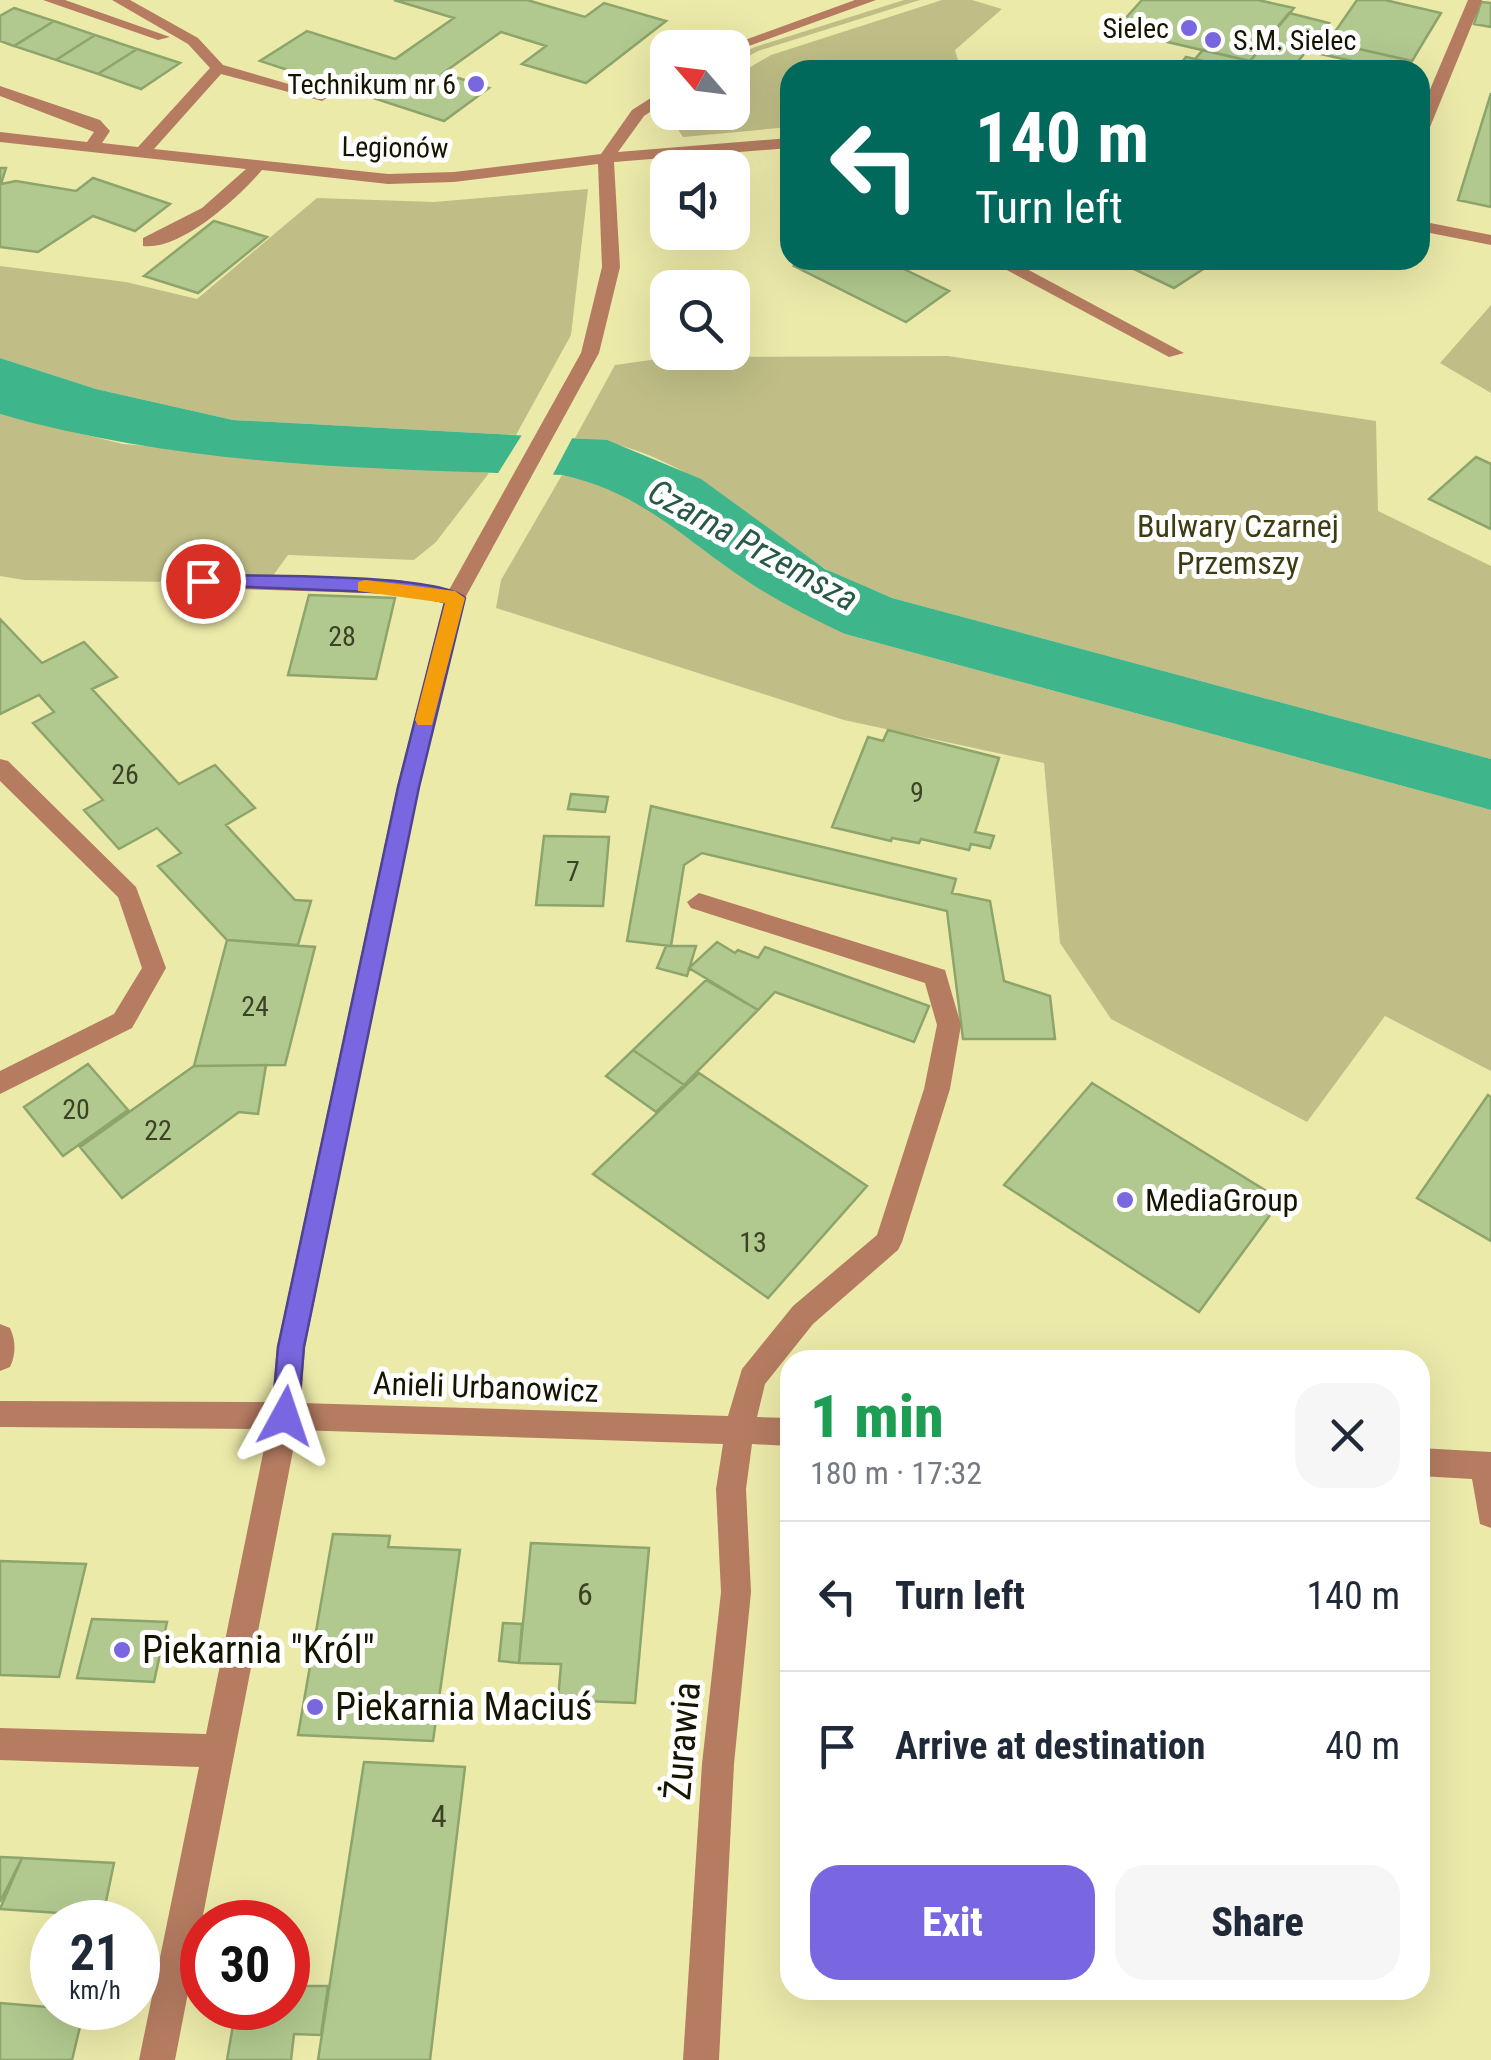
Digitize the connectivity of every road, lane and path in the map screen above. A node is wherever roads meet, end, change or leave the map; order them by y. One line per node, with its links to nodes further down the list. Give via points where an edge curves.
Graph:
1 (50, 0): 5 (street)
2 (119, 0): 5 (street)
3 (869, 0): 6 (street)
4 (1475, 0): 11 (street)
5 (192, 41): 7 (street)
6 (750, 41)
7 (218, 68): 9 (street); 15 (street)
8 (0, 91): 14 (street, via 94,123 102,131)
9 (322, 96)
10 (650, 105): 16 (street)
11 (1430, 108)
12 (0, 137): 14 (street, Legionów)
13 (780, 144): 16 (street, Legionów)
14 (91, 146): 15 (street, Legionów)
15 (141, 152): 17 (street, Legionów)
16 (606, 158): 17 (street, Legionów, via 388,179); 24 (street, via 611,267 601,320)
17 (257, 166): 20 (street, via 178,232)
18 (1430, 228): 19 (street)
19 (1491, 240)
20 (149, 242)
21 (1016, 270): 22 (street)
22 (1175, 353)
23 (203, 581): 24 (street, via 400,587)
24 (455, 598): 31 (street, via 408,787 291,1347)
25 (0, 767): 27 (street, via 128,893 154,968 123,1021)
26 (699, 902): 32 (street, Żurawia, via 936,977 949,1025 888,1242 802,1315 752,1378)
27 (0, 1082)
28 (0, 1337): 29 (street)
29 (0, 1358)
30 (0, 1414): 31 (street, Anieli Urbanowicz)
31 (285, 1416): 32 (street, Anieli Urbanowicz); 38 (street)
32 (739, 1430): 33 (street, Anieli Urbanowicz); 40 (street, Żurawia, via 731,1489 736,1592 718,1764)
33 (780, 1432)
34 (1430, 1463): 35 (street)
35 (1488, 1466): 36 (street)
36 (1491, 1514)
37 (0, 1744): 38 (street)
38 (218, 1751): 39 (street)
39 (157, 2060)
40 (701, 2060)

